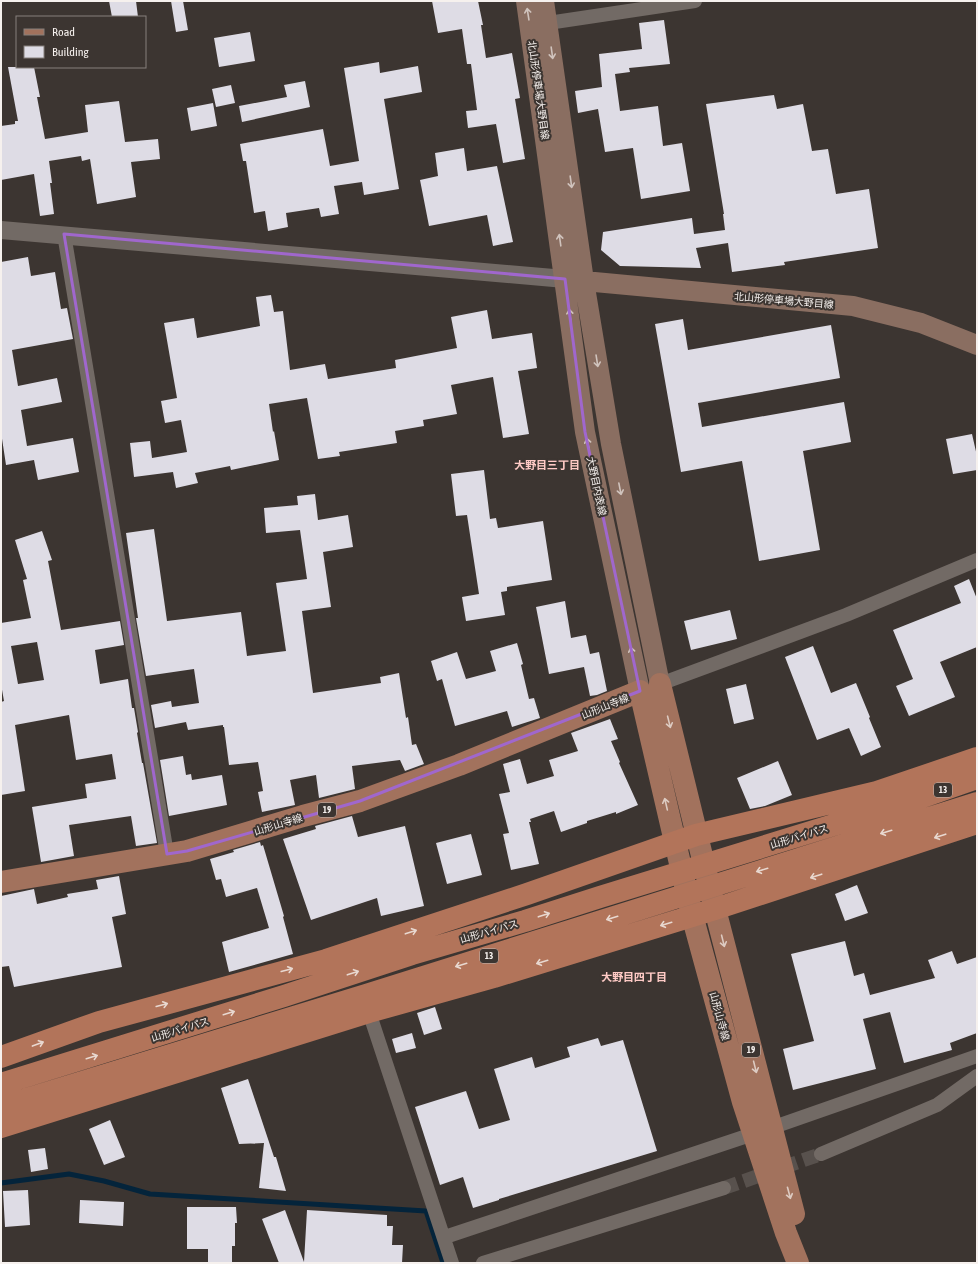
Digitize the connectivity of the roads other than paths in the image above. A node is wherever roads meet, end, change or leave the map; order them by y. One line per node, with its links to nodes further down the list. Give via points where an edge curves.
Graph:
1 (526, 1): 7 (main road, 北山形停車場大野目線, one-way to 1)
2 (544, 1): 4 (main road, 北山形停車場大野目線)
3 (695, 1): 4 (street)
4 (548, 23): 7 (main road, 北山形停車場大野目線, one-way to 7)
5 (1, 230): 6 (street)
6 (64, 234): 7 (street); 17 (street)
7 (575, 280): 8 (main road, 北山形停車場大野目線, via 853,306 920,323); 10 (main road, 大野目内表線, via 585,432)
8 (977, 345)
9 (977, 560): 10 (street, via 846,615)
10 (650, 688): 15 (main road, 山形山寺線 / 19, one-way to 15); 16 (main road, 山形山寺線 / 19, one-way to 10); 17 (main road, 山形山寺線 / 19, via 459,765 360,801 188,851)
11 (977, 758): 15 (highway, via 877,792)
12 (977, 778): 25 (highway, 山形バイパス / 13, one-way to 12, via 412,954 908,802)
13 (977, 803): 26 (highway, 13, one-way to 26)
14 (977, 824): 19 (highway, one-way to 19)
15 (696, 836): 16 (highway); 19 (main road, 山形山寺線 / 19)
16 (675, 842): 20 (main road, 山形山寺線 / 19); 23 (highway, one-way to 16, via 99,1022 326,960)
17 (167, 854): 18 (main road, 山形山寺線 / 19)
18 (1, 882)
19 (715, 909): 20 (highway); 28 (main road, 山形山寺線 / 19, one-way to 28)
20 (692, 915): 21 (highway, one-way to 21); 28 (main road, 山形山寺線 / 19)
21 (369, 1012): 27 (highway); 31 (street)
22 (977, 1056): 28 (street)
23 (1, 1057)
24 (977, 1076): 29 (street, via 937,1105)
25 (1, 1084)
26 (1, 1107)
27 (1, 1127)
28 (762, 1131): 31 (street); 34 (main road, 山形山寺線 / 19, via 786,1233); 35 (main road, 山形山寺線 / 19, one-way to 35)
29 (821, 1154)
30 (724, 1188): 33 (street)
31 (445, 1237): 32 (street)
32 (452, 1263)
33 (483, 1263)
34 (798, 1263)
35 (809, 1263)

